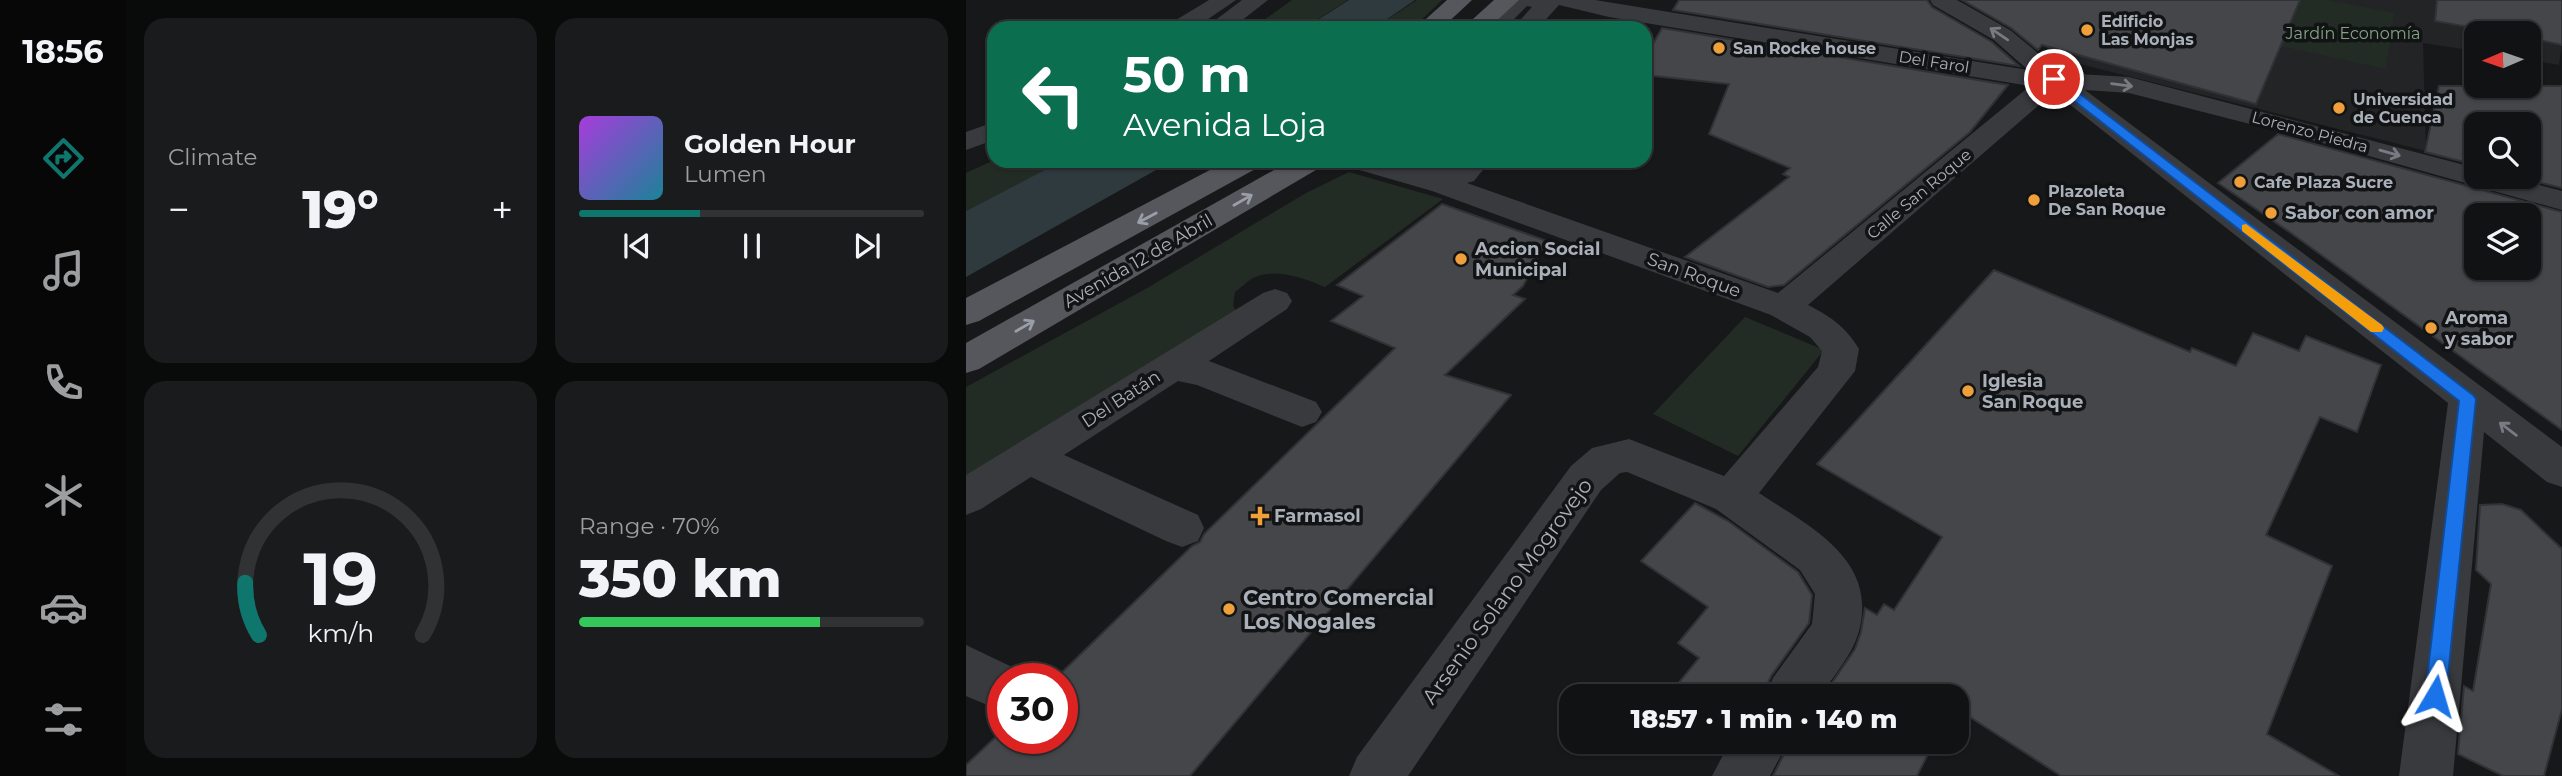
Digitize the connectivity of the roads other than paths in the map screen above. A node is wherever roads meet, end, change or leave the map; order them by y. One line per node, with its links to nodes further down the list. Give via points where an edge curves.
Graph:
1 (1225, 0): 9 (street)
2 (1257, 0): 10 (street)
3 (1461, 0): 11 (main road)
4 (1508, 0): 12 (main road)
5 (1521, 0): 13 (street)
6 (1529, 0): 14 (street, via 1548,4)
7 (1565, 0): 15 (street, Del Farol)
8 (1941, 0): 15 (street, one-way to 8, via 2002,35)
9 (1190, 21)
10 (1227, 21)
11 (1436, 21)
12 (1483, 21)
13 (1499, 21)
14 (1532, 21)
15 (2054, 79): 25 (street, Lorenzo Piedra, one-way to 25, via 2129,85); 27 (street, Calle San Roque); 31 (street)
16 (987, 119): 17 (street)
17 (966, 128)
18 (987, 133): 19 (street)
19 (966, 142)
20 (1236, 168): 28 (main road, Avenida 12 de Abril, one-way to 28)
21 (1299, 168): 29 (main road, Avenida 12 de Abril, one-way to 21)
22 (1383, 168): 27 (street, San Roque)
23 (1443, 168): 24 (street, via 1464,175)
24 (1470, 168)
25 (2562, 201)
26 (1275, 301): 30 (street, Del Batán)
27 (1783, 307): 36 (street, San Roque, via 1823,328 1842,349 1836,372)
28 (966, 313)
29 (966, 360)
30 (1173, 366): 32 (street, via 1205,373); 33 (street, Del Batán)
31 (2468, 399): 34 (street, one-way to 31); 42 (street)
32 (1302, 412)
33 (1031, 456): 35 (street, Del Batán); 37 (street)
34 (2562, 470)
35 (966, 497)
36 (1731, 497): 38 (street, Arsenio Solano Mogrovejo, via 1816,556 1839,591 1835,631); 40 (street, Arsenio Solano Mogrovejo, via 1629,455 1607,460 1586,478)
37 (1182, 528)
38 (1799, 684)
39 (1753, 754): 41 (street)
40 (1376, 776)
41 (1739, 776)
42 (2426, 776)

